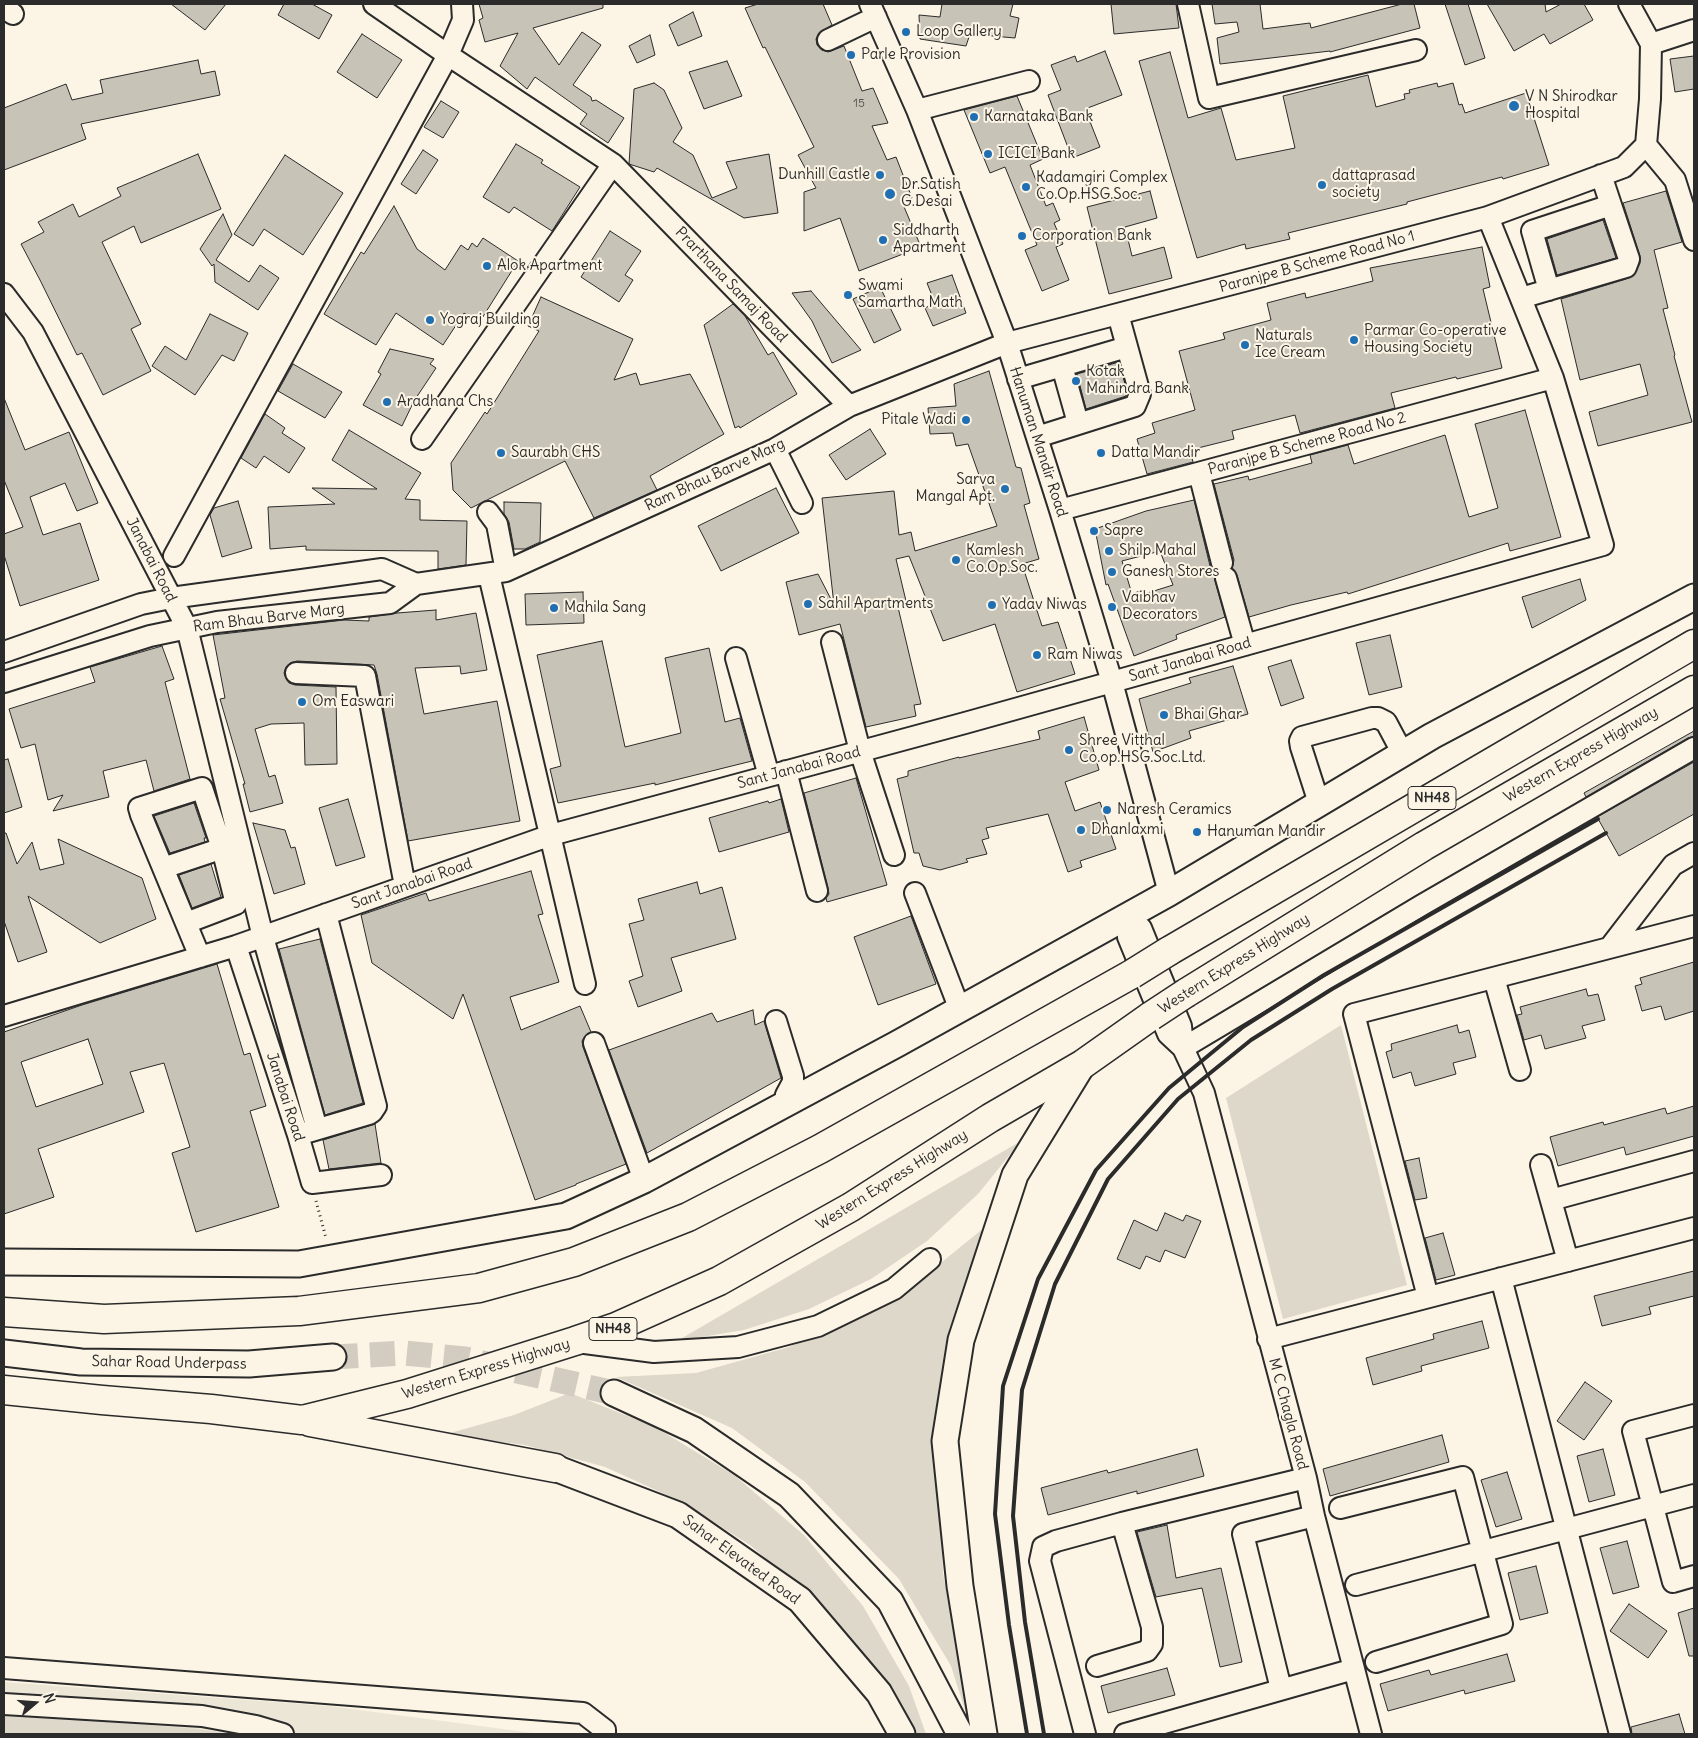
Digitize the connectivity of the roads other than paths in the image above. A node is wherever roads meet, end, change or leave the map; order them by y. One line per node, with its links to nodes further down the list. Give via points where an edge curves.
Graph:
1 (374, 4): 10 (street, Prarthana Samaj Road)
2 (462, 4): 10 (street, via 464,20)
3 (1188, 4): 9 (street, via 1209,98)
4 (1629, 4): 8 (street)
5 (873, 10): 7 (street); 12 (street, Hanuman Mandir Road)
6 (1694, 30): 8 (street)
7 (828, 40)
8 (1651, 44): 13 (street)
9 (1416, 50)
10 (448, 55): 14 (street, Prarthana Samaj Road); 37 (street)
11 (1029, 81): 12 (street)
12 (918, 110): 23 (street, Hanuman Mandir Road)
13 (1646, 145): 15 (street, Paranjpe B Scheme Road No 1, via 1624,167); 18 (street, via 1675,180)
14 (613, 164): 28 (street, Prarthana Samaj Road); 31 (street)
15 (1601, 175): 16 (street); 17 (street, Paranjpe B Scheme Road No 1)
16 (1611, 205): 19 (street, via 1628,259 1626,267); 19 (street, via 1532,230)
17 (1488, 217): 21 (street); 22 (street, Paranjpe B Scheme Road No 1)
18 (1694, 240)
19 (1549, 290): 21 (street)
20 (4, 294): 41 (street, Janabai Road, via 33,332)
21 (1521, 298): 26 (street)
22 (1118, 314): 23 (street, Paranjpe B Scheme Road No 1); 24 (street)
23 (1007, 344): 27 (street, Hanuman Mandir Road); 28 (street, Ram Bhau Barve Marg)
24 (1127, 347): 25 (street); 29 (street, via 1140,394 1136,406)
25 (1062, 366): 27 (street); 29 (street)
26 (1554, 378): 33 (street, Paranjpe B Scheme Road No 2); 45 (street, Sant Janabai Road, via 1603,545)
27 (1018, 379): 30 (street, Hanuman Mandir Road)
28 (849, 406): 32 (street, Ram Bhau Barve Marg)
29 (1078, 424): 30 (street)
30 (1037, 437): 35 (street, Hanuman Mandir Road)
31 (422, 440)
32 (775, 449): 34 (street); 38 (street, Ram Bhau Barve Marg)
33 (1199, 473): 35 (street, Paranjpe B Scheme Road No 2); 45 (street)
34 (802, 502)
35 (1060, 510): 50 (street, Hanuman Mandir Road)
36 (488, 512): 38 (street, via 497,524)
37 (174, 556)
38 (498, 573): 39 (street, Ram Bhau Barve Marg); 57 (street)
39 (416, 584): 41 (street, via 382,569); 42 (street, Ram Bhau Barve Marg, via 390,603)
40 (1694, 597): 53 (main road)
41 (170, 598): 42 (street, Janabai Road); 46 (street, via 141,604)
42 (187, 628): 49 (street, Ram Bhau Barve Marg, via 150,636); 58 (street, Janabai Road)
43 (832, 642): 54 (street)
44 (1694, 644): 96 (highway, NH48, bridge, via 1132,974 803,1158 688,1217 574,1262 479,1288 299,1311 104,1319)
45 (1245, 645): 50 (street, Sant Janabai Road)
46 (4, 652)
47 (736, 658): 55 (street)
48 (296, 673): 62 (street, via 365,676)
49 (4, 682)
50 (1112, 682): 54 (street, Sant Janabai Road); 65 (street, Hanuman Mandir Road)
51 (1694, 690): 81 (highway, Western Express Highway / NH48, bridge, via 1424,846 1186,993)
52 (1694, 748): 80 (street)
53 (1400, 750): 56 (main road); 56 (street, via 1386,722 1378,718 1302,737 1301,747)
54 (860, 751): 55 (street, Sant Janabai Road); 60 (street)
55 (778, 773): 57 (street, Sant Janabai Road); 63 (street)
56 (1317, 798): 65 (main road)
57 (551, 835): 62 (street, Sant Janabai Road); 75 (street)
58 (231, 845): 61 (street); 61 (street, via 202,788 139,808); 68 (street, via 236,904); 70 (street, Janabai Road)
59 (1694, 853): 72 (street, via 1673,865)
60 (894, 855)
61 (163, 868): 68 (street)
62 (405, 886): 66 (street, Sant Janabai Road)
63 (817, 891)
64 (914, 893): 76 (street)
65 (1169, 893): 67 (main road)
66 (326, 914): 70 (street, Sant Janabai Road); 84 (street, via 376,1106 369,1114)
67 (1127, 916): 76 (main road); 80 (street, M C Chagla Road, via 1141,928 1181,1026)
68 (186, 922): 73 (street)
69 (1694, 926): 72 (street)
70 (263, 937): 71 (street, Sant Janabai Road); 84 (street, Janabai Road)
71 (236, 946): 73 (street, Sant Janabai Road); 84 (street, Janabai Road)
72 (1610, 947): 74 (street)
73 (200, 957): 77 (street, Sant Janabai Road)
74 (1494, 978): 82 (street); 95 (street, via 1354,1014)
75 (585, 984)
76 (960, 1010): 83 (main road)
77 (4, 1016)
78 (776, 1021): 83 (street, via 793,1076 786,1095)
79 (594, 1043): 88 (street)
80 (1183, 1048): 97 (street, M C Chagla Road, via 1204,1093)
81 (1083, 1064): 98 (highway, Western Express Highway / NH48, via 990,1118 851,1207 719,1281); 126 (main road, via 1015,1175 961,1340 945,1441 960,1586)
82 (1520, 1070)
83 (790, 1102): 88 (main road)
84 (308, 1132): 87 (street, Janabai Road, via 312,1183)
85 (1694, 1161): 89 (street)
86 (1541, 1165): 89 (street)
87 (381, 1175)
88 (644, 1180): 93 (main road, via 566,1216 315,1262)
89 (1551, 1200): 92 (street)
90 (1694, 1228): 92 (street)
91 (930, 1259): 98 (street, via 894,1289 818,1326 738,1347 654,1352)
92 (1568, 1261): 94 (street)
93 (4, 1262)
94 (1501, 1278): 95 (street); 112 (street)
95 (1428, 1297): 97 (street)
96 (4, 1312)
97 (1268, 1339): 106 (street, M C Chagla Road)
98 (574, 1342): 104 (highway, Western Express Highway / NH48, via 407,1394)
99 (4, 1353): 100 (main road, Sahar Road Underpass, via 81,1362 249,1364)
100 (334, 1356)
101 (4, 1390): 104 (highway, Western Express Highway / NH48)
102 (614, 1393): 125 (main road, via 694,1430 789,1495 890,1601)
103 (1694, 1415): 108 (street, via 1633,1431)
104 (302, 1420): 105 (highway)
105 (555, 1468): 124 (main road, Sahar Elevated Road, via 678,1515 800,1600 879,1693)
106 (1306, 1478): 110 (street, M C Chagla Road); 111 (street)
107 (1694, 1495): 108 (street)
108 (1653, 1506): 112 (street); 114 (street, via 1673,1582)
109 (1340, 1508): 113 (street, via 1463,1477)
110 (1314, 1516): 119 (street, M C Chagla Road); 120 (street, via 1243,1534)
111 (1122, 1523): 117 (street, via 1152,1627 1152,1644 1146,1651); 127 (street, via 1043,1547 1040,1561)
112 (1567, 1529): 113 (street); 130 (street)
113 (1483, 1550): 115 (street); 116 (street, via 1502,1624)
114 (1694, 1576)
115 (1356, 1586)
116 (1376, 1662)
117 (1097, 1666)
118 (4, 1668): 123 (street, via 583,1713 605,1730)
119 (1354, 1669): 120 (street); 129 (street, M C Chagla Road)
120 (1281, 1689): 128 (street)
121 (4, 1704): 122 (street, via 202,1716)
122 (283, 1734)
123 (605, 1734)
124 (902, 1734)
125 (960, 1734)
126 (984, 1734)
127 (1085, 1734)
128 (1125, 1734)
129 (1371, 1734)
130 (1620, 1734)

